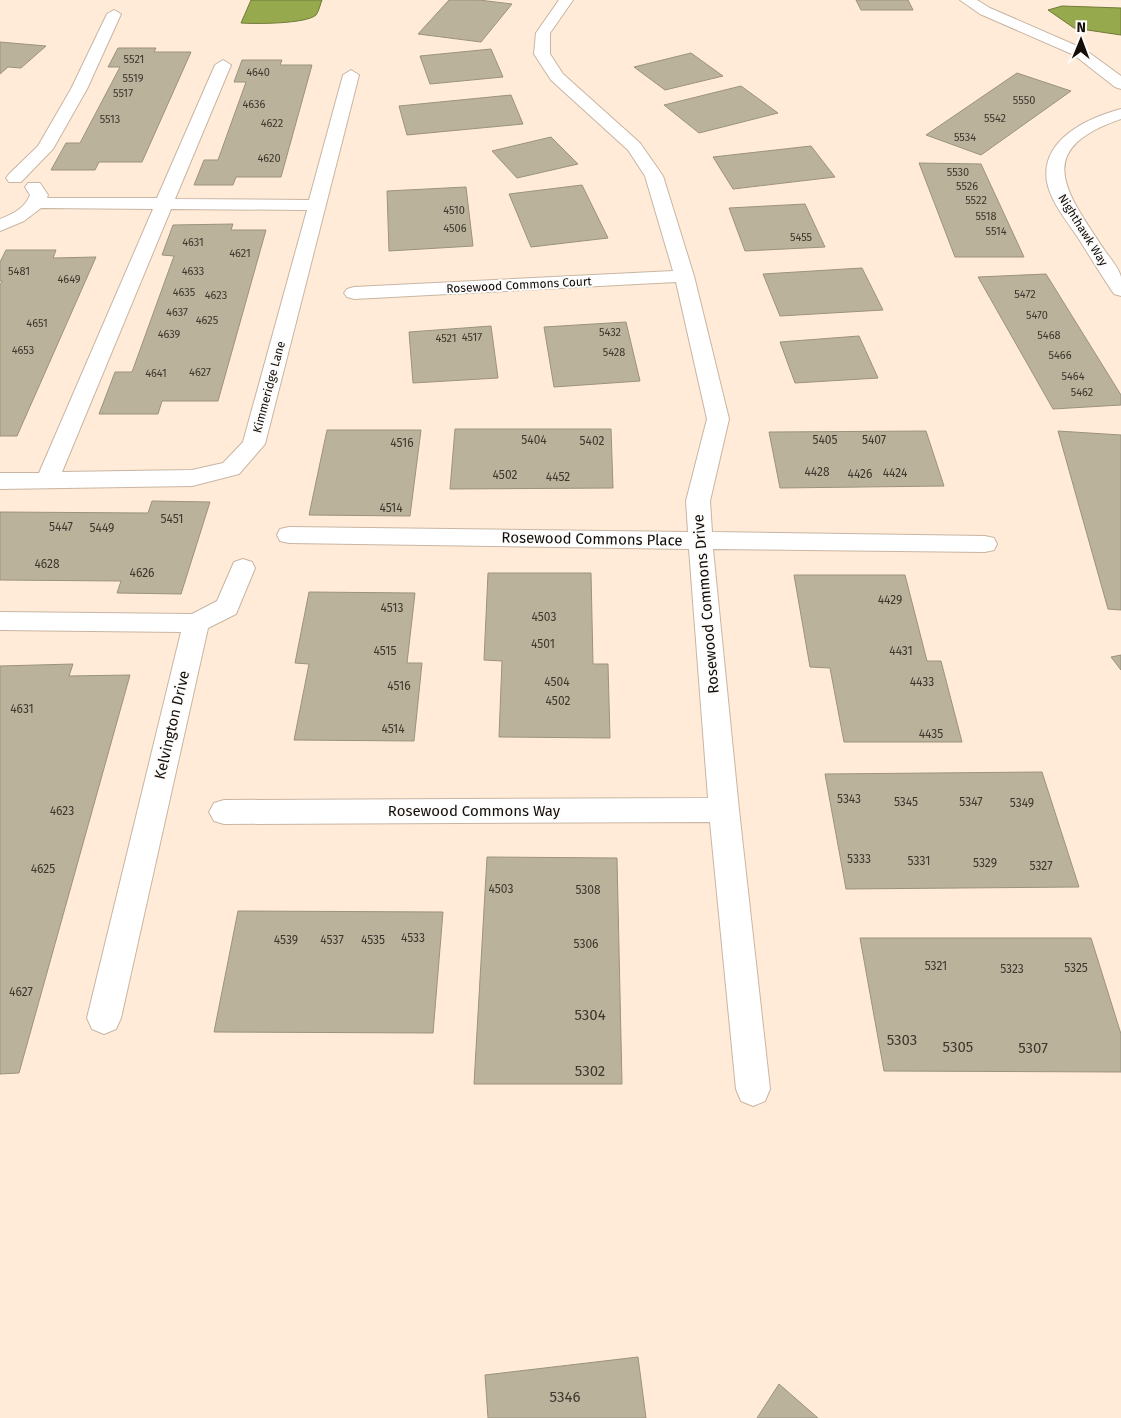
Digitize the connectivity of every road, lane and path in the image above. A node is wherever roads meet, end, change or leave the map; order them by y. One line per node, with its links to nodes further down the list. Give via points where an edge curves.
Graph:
1 (566, 0): 13 (street, Rosewood Commons Drive, via 543,33 544,59 557,77 617,129 645,161 662,198)
2 (967, 0): 6 (street, via 1079,52)
3 (114, 14): 8 (street, via 79,89 45,149)
4 (223, 65): 10 (street)
5 (351, 74): 11 (street, Kimmeridge Lane)
6 (1121, 84)
7 (1121, 114): 14 (street, Nighthawk Way, via 1073,136 1057,157 1054,174 1063,201)
8 (7, 178): 9 (street, via 27,182 36,188 39,194)
9 (37, 203): 10 (street); 12 (street, via 22,216)
10 (164, 204): 11 (street); 16 (street)
11 (317, 205): 16 (street, Kimmeridge Lane, via 254,444 231,469 192,478)
12 (0, 225)
13 (684, 276): 15 (street, Rosewood Commons Court); 19 (street, Rosewood Commons Drive, via 718,419 698,501)
14 (1121, 290)
15 (354, 293)
16 (47, 480): 17 (street, Kimmeridge Lane)
17 (0, 481)
18 (289, 535): 19 (street, Rosewood Commons Place)
19 (700, 541): 20 (street, Rosewood Commons Place); 24 (street, Rosewood Commons Drive)
20 (985, 544)
21 (243, 568): 23 (street, via 226,607)
22 (0, 622): 23 (street)
23 (196, 624): 26 (street, Kelvington Drive)
24 (724, 810): 25 (street, Rosewood Commons Way); 27 (street, Rosewood Commons Drive)
25 (224, 812)
26 (104, 1018)
27 (753, 1089)

